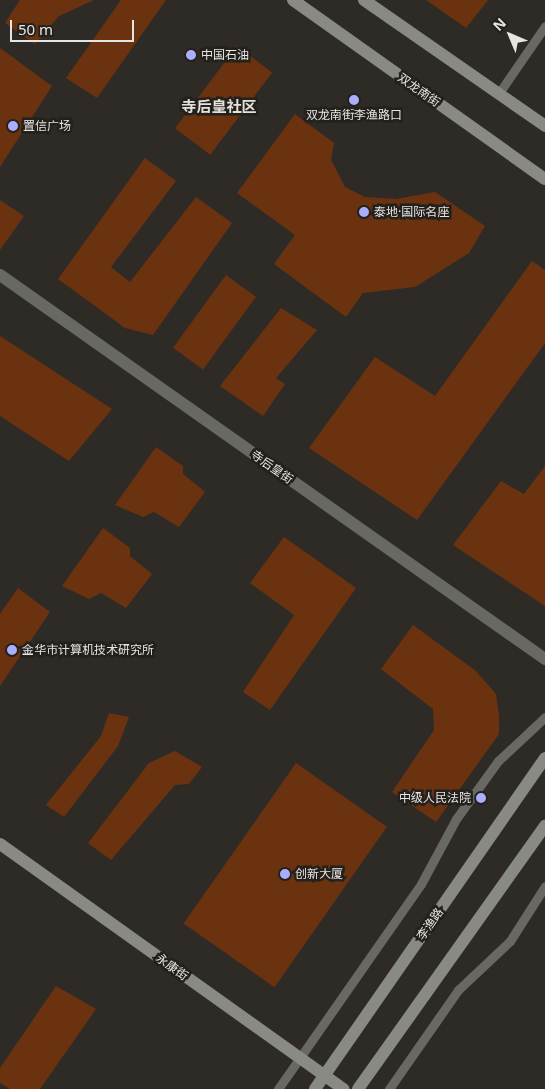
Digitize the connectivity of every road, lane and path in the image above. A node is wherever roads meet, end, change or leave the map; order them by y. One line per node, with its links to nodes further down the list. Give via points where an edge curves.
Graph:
1 (293, 0): 6 (main road, 双龙南街)
2 (364, 0): 4 (main road)
3 (545, 26): 4 (lane)
4 (499, 92): 5 (main road)
5 (545, 126)
6 (545, 179)
7 (0, 275): 8 (street, 寺后皇街)
8 (545, 659)
9 (545, 717): 14 (lane, via 487,776 456,820 421,884)
10 (545, 758): 15 (main road, 李渔路)
11 (545, 826): 19 (main road)
12 (0, 844): 14 (main road, 永康街)
13 (545, 886): 20 (lane, via 510,941 458,990)
14 (299, 1058): 15 (main road, 永康街); 16 (lane)
15 (324, 1076): 17 (main road, 李渔路); 18 (main road, 永康街)
16 (278, 1089)
17 (315, 1089)
18 (344, 1089)
19 (358, 1089)
20 (389, 1089)

